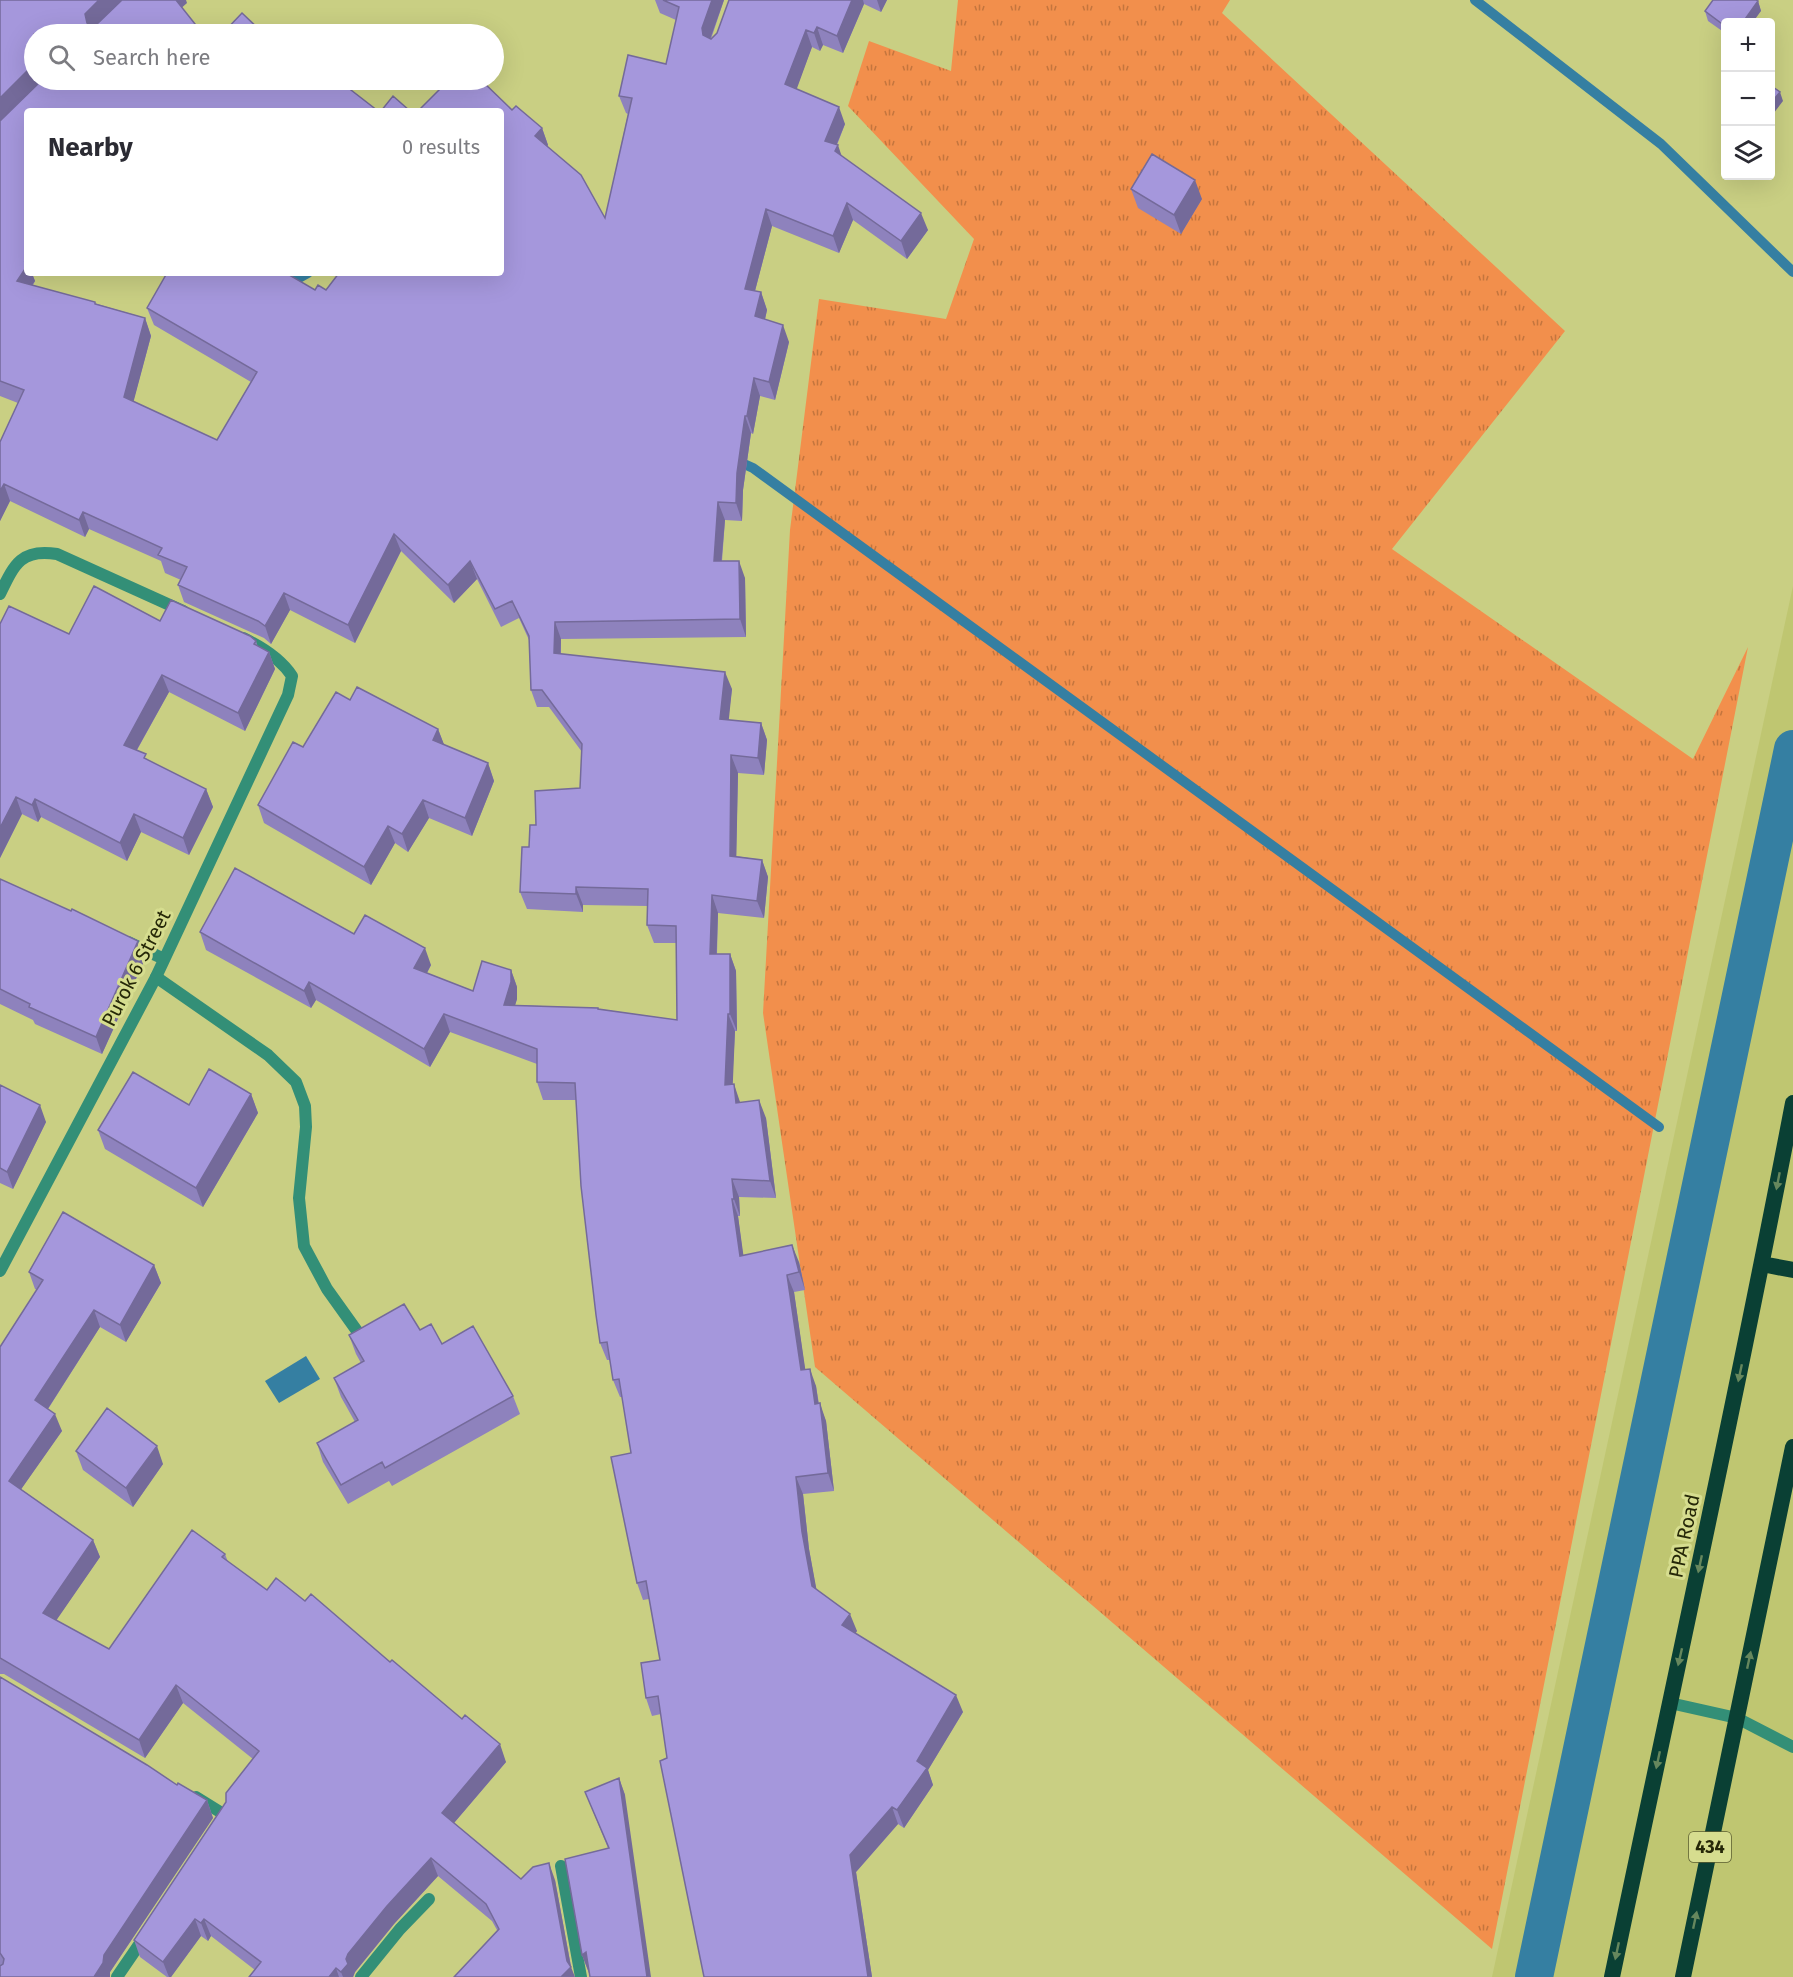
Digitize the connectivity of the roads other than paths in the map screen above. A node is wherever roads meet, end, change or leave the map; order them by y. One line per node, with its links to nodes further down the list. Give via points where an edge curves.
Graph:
1 (0, 594): 2 (street, via 14,566 41,551 57,554)
2 (196, 617)
3 (228, 632): 5 (street, Purok 6 Street, via 261,646 285,665 292,676 288,695)
4 (113, 934): 5 (street)
5 (164, 959): 6 (street, Purok 6 Street)
6 (156, 977): 10 (street, Purok 6 Street); 11 (street, via 268,1055 296,1083 305,1106 299,1198 304,1246 327,1289)
7 (1793, 1103): 8 (highway, PPA Road, one-way to 8)
8 (1762, 1264): 9 (highway); 13 (highway, PPA Road, one-way to 13)
9 (1793, 1270)
10 (0, 1271)
11 (362, 1338)
12 (1793, 1447): 14 (highway, one-way to 12)
13 (1670, 1703): 14 (street); 24 (highway, PPA Road, one-way to 24)
14 (1737, 1718): 15 (street); 25 (highway, 434, one-way to 14)
15 (1793, 1747)
16 (184, 1790): 17 (street, via 225,1815)
17 (213, 1834)
18 (561, 1866): 23 (street)
19 (429, 1899): 22 (street)
20 (149, 1929): 21 (street)
21 (117, 1977)
22 (361, 1977)
23 (582, 1977)
24 (1612, 1977)
25 (1683, 1977)

